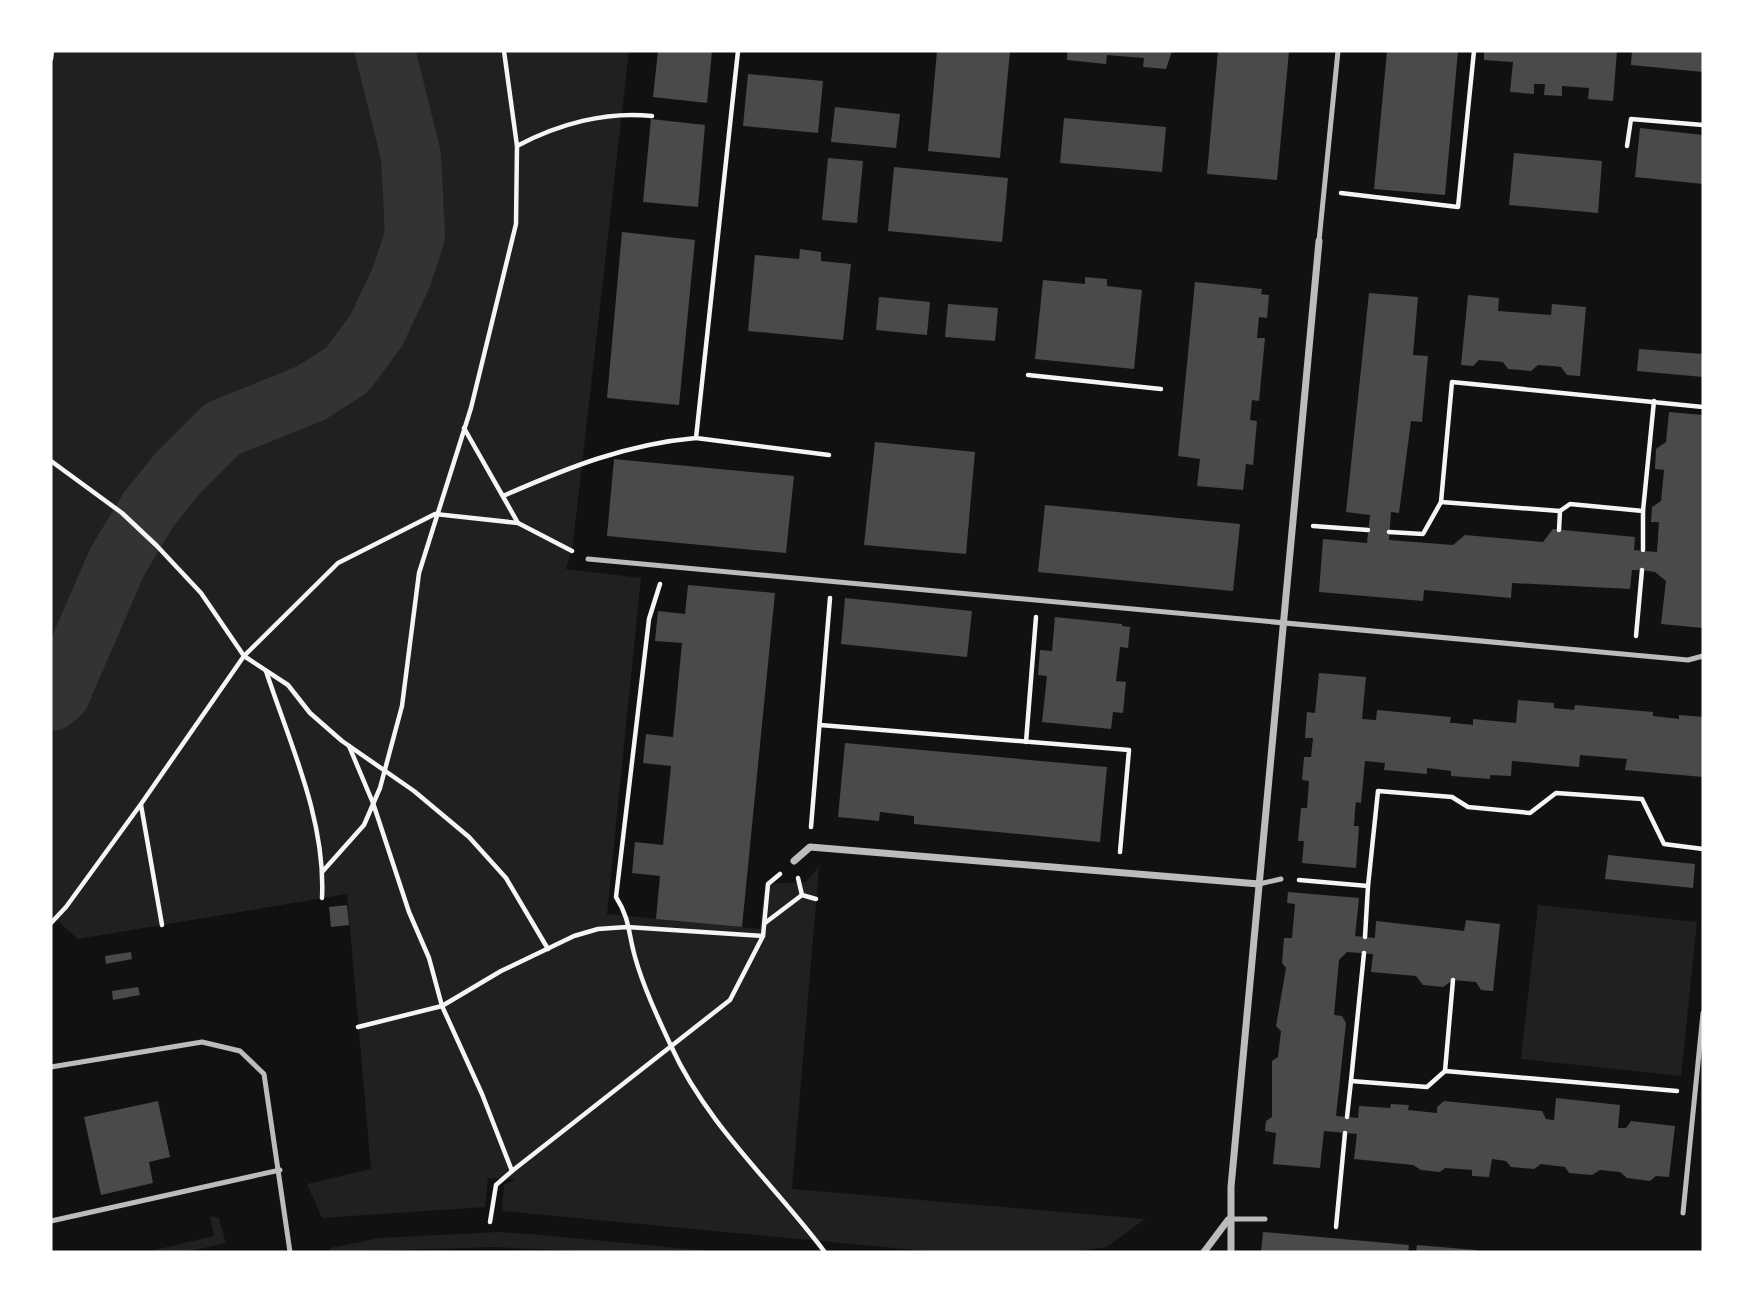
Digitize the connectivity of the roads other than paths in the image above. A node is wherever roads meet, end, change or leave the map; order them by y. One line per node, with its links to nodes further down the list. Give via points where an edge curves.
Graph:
1 (1338, 51): 2 (lane)
2 (1318, 241): 4 (street)
3 (588, 559): 4 (lane)
4 (1282, 625): 5 (lane, via 1688,660); 8 (street)
5 (1703, 656)
6 (794, 861): 8 (street, via 810,847)
7 (1281, 879): 8 (lane)
8 (1259, 884): 13 (street)
9 (1703, 1013): 12 (lane)
10 (51, 1068): 11 (lane, via 202,1042 240,1051 264,1074)
11 (280, 1170): 15 (lane); 16 (lane)
12 (1683, 1213)
13 (1229, 1219): 14 (lane); 17 (street); 18 (street)
14 (1265, 1220)
15 (51, 1221)
16 (290, 1252)
17 (1204, 1252)
18 (1230, 1252)

